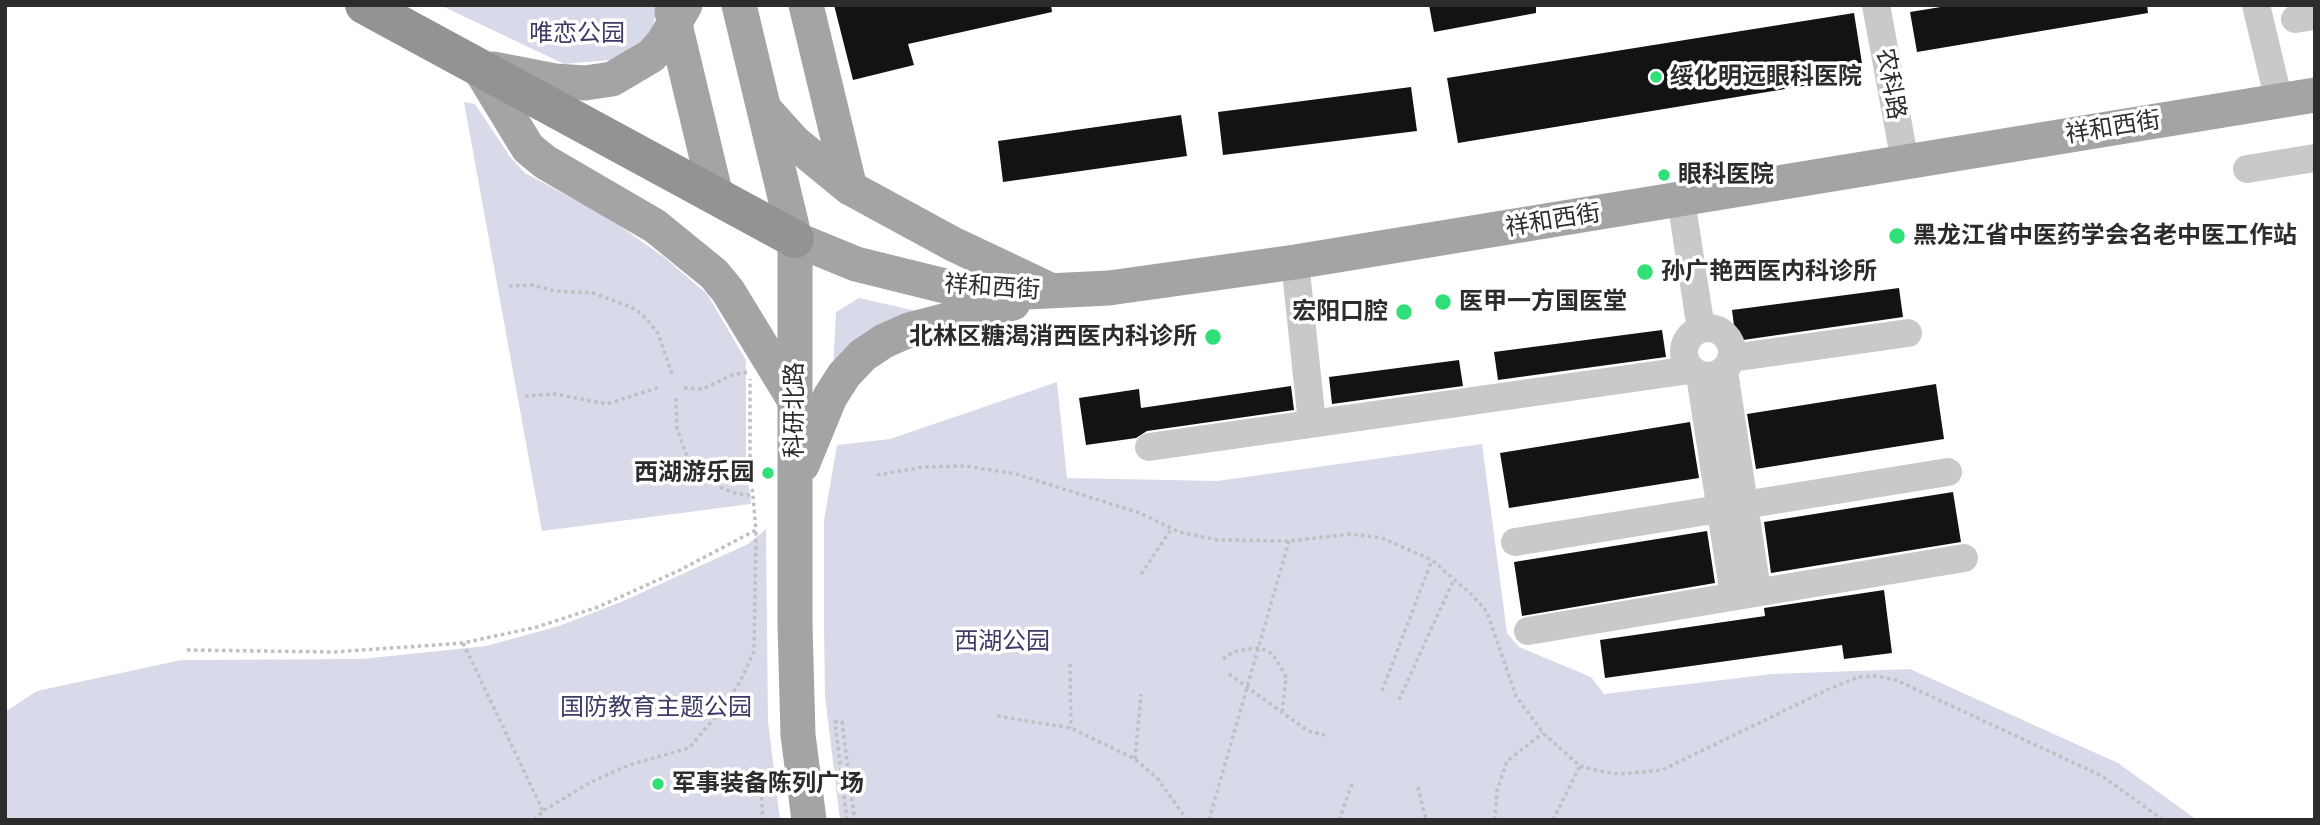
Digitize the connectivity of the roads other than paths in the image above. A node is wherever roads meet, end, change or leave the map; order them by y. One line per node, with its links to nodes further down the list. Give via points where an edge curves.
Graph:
1 (364, 5): 7 (highway)
2 (739, 5): 10 (main road, 科研北路)
3 (806, 5): 14 (main road)
4 (1876, 5): 12 (street, 农科路)
5 (2256, 5): 9 (street)
6 (677, 11): 7 (main road, via 651,56 612,79 555,81); 15 (main road)
7 (478, 66): 15 (highway); 23 (main road, via 528,148 655,226 714,274)
8 (2315, 95): 9 (main road, 祥和西街)
9 (2279, 101): 12 (main road, 祥和西街)
10 (765, 111): 14 (main road, via 794,142); 17 (main road, 科研北路)
11 (2315, 158): 13 (street)
12 (1905, 162): 16 (main road, 祥和西街)
13 (2247, 169)
14 (850, 188): 19 (main road)
15 (716, 197): 17 (highway)
16 (1681, 200): 18 (main road, 祥和西街); 20 (street)
17 (795, 239): 19 (main road, 祥和西街, via 856,264 957,289); 23 (main road, 科研北路)
18 (1295, 262): 19 (main road, 祥和西街); 24 (street)
19 (1054, 292): 27 (main road, via 909,330 863,355 830,397)
20 (1701, 329): 22 (street, via 1716,329 1732,346); 22 (street, via 1693,332 1684,346 1685,363)
21 (1908, 333): 22 (street)
22 (1712, 369): 24 (street); 28 (street)
23 (795, 401): 27 (main road, 科研北路)
24 (1312, 423): 25 (street)
25 (1149, 447)
26 (1948, 472): 28 (street)
27 (795, 481): 33 (main road, 科研北路, via 798,735)
28 (1732, 507): 29 (street); 31 (street)
29 (1515, 542)
30 (1964, 558): 31 (street)
31 (1746, 593): 32 (street)
32 (1528, 631)
33 (809, 820)

